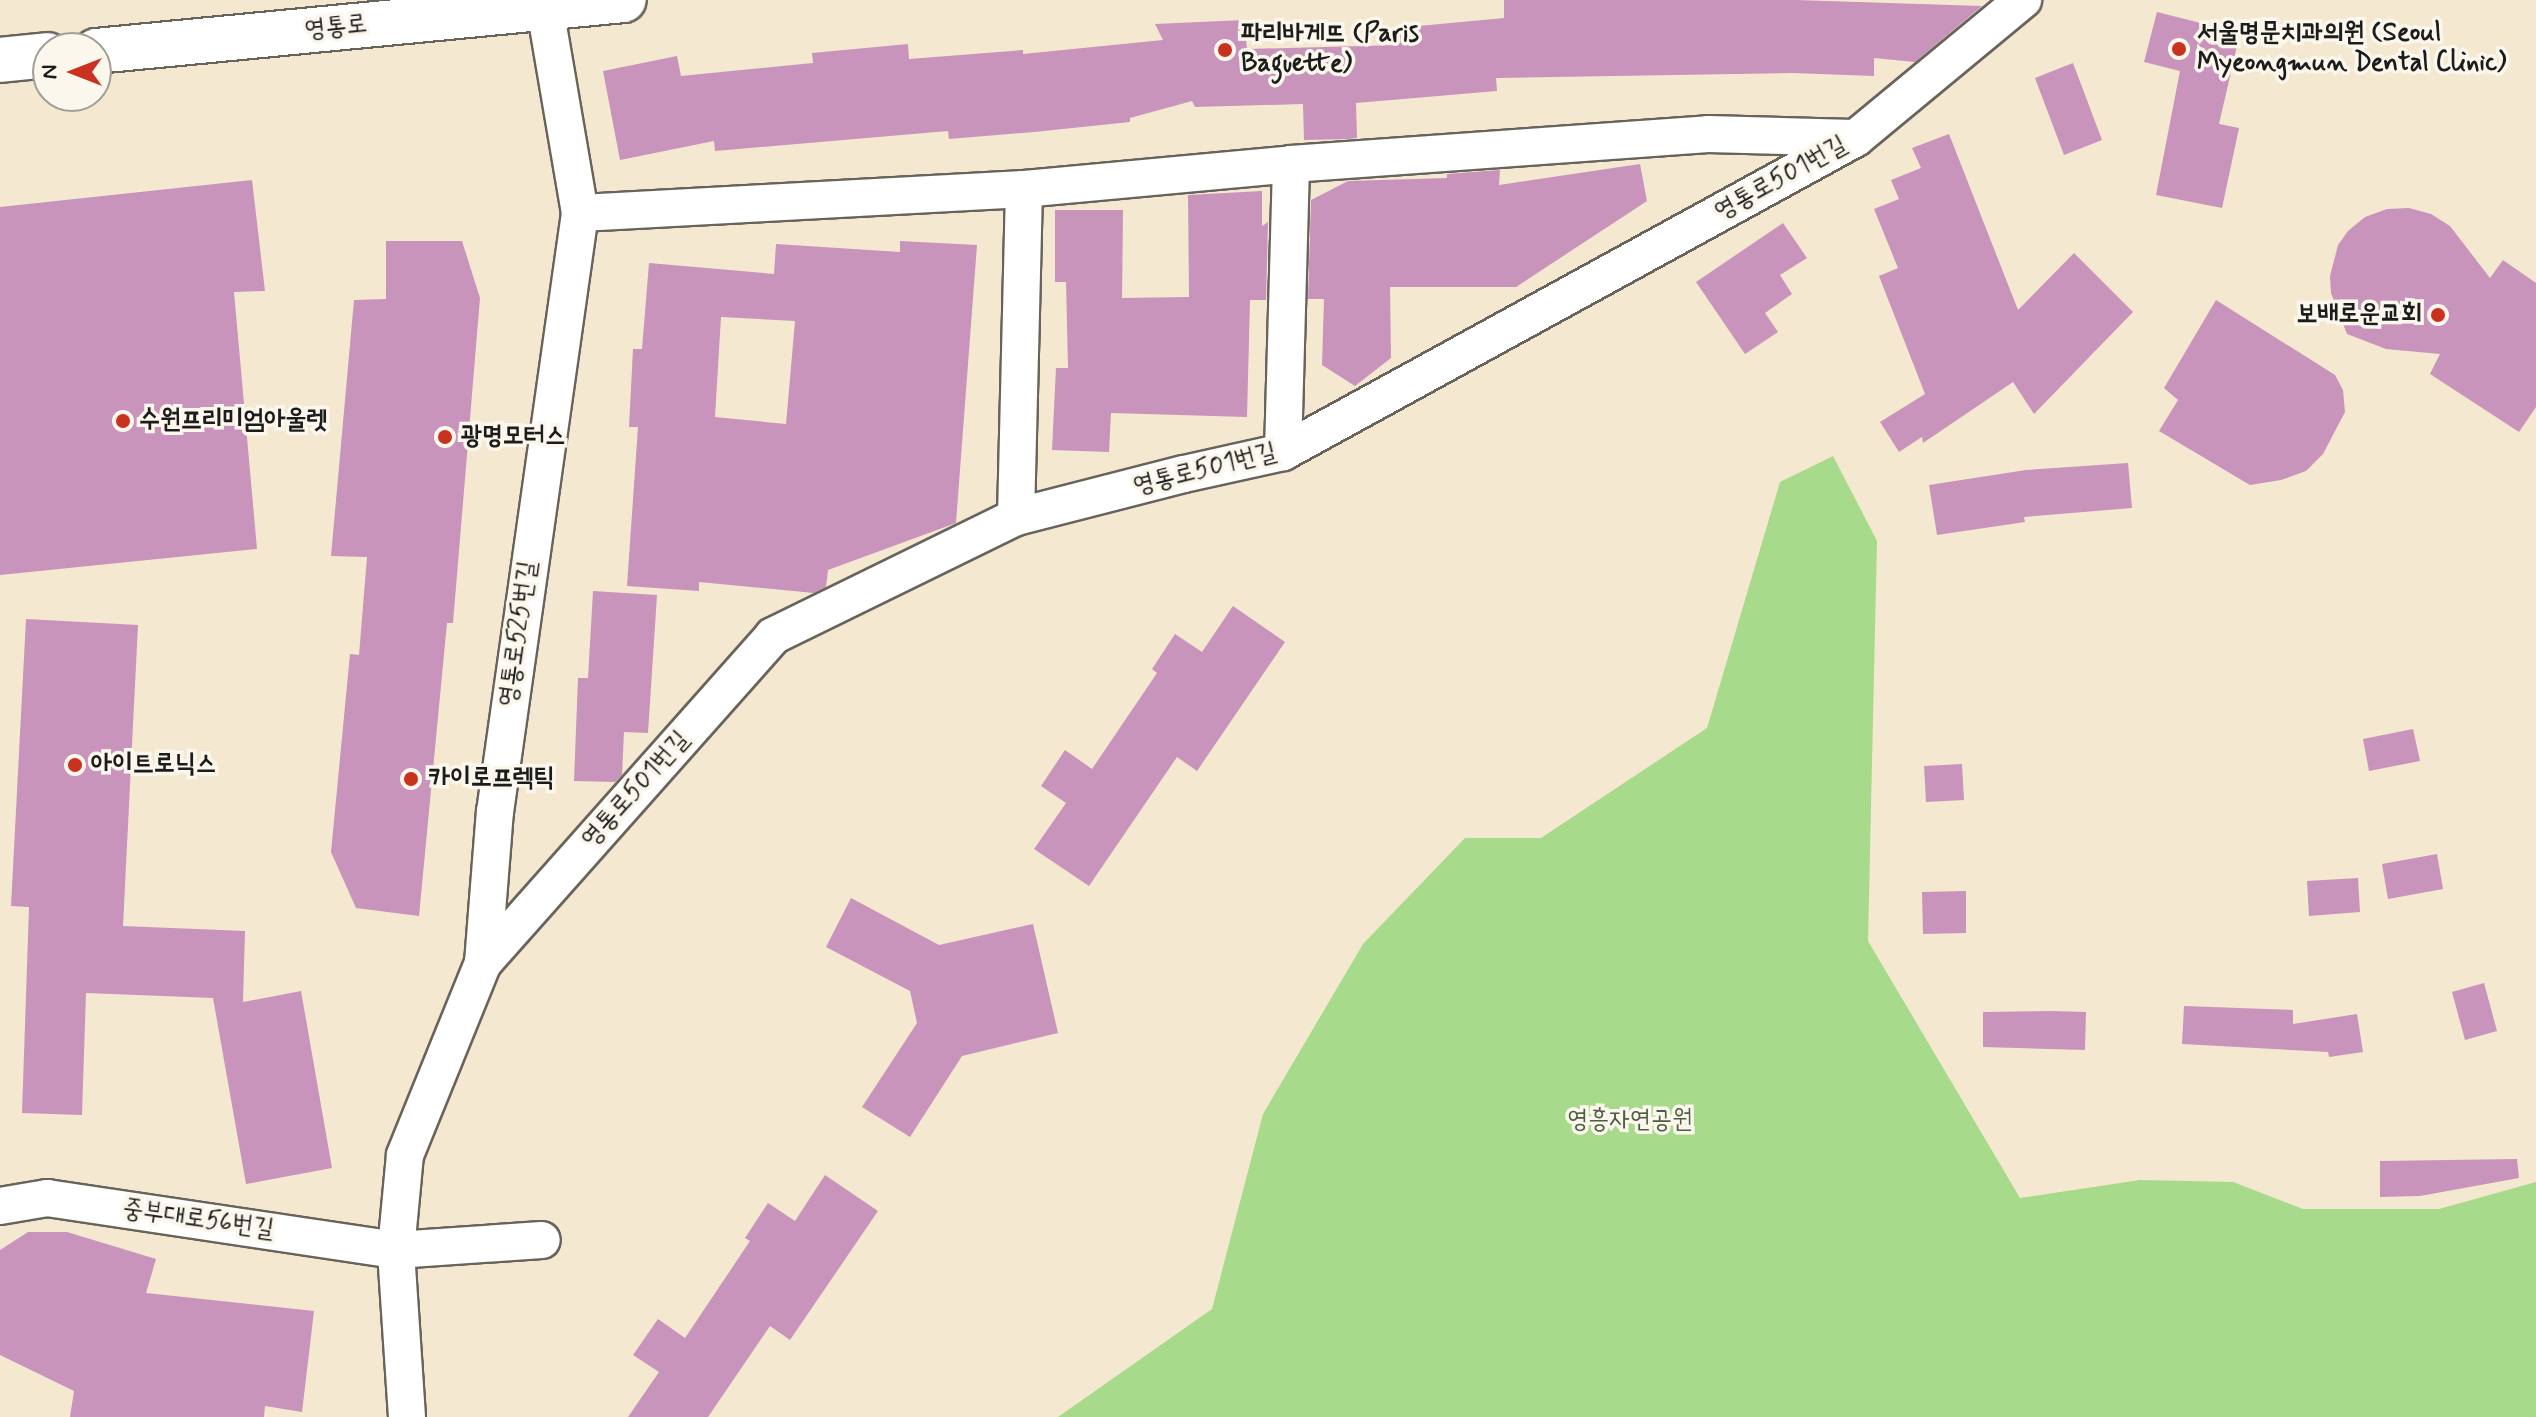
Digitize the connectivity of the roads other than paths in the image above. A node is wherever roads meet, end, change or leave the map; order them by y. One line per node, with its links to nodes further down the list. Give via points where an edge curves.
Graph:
1 (624, 0): 3 (street, 영통로)
2 (2023, 0): 7 (street, 영통로501번길)
3 (545, 8): 4 (street, 영통로); 10 (street, 영통로525번길)
4 (112, 49)
5 (32, 57): 6 (street)
6 (0, 60)
7 (1856, 138): 8 (street, via 1708,134); 11 (street, 영통로501번길)
8 (1291, 164): 9 (street); 11 (street)
9 (1024, 189): 10 (street); 12 (street)
10 (580, 213): 13 (street, 영통로525번길, via 495,812)
11 (1283, 452): 12 (street, 영통로501번길)
12 (1016, 517): 13 (street, 영통로501번길, via 773,636)
13 (483, 963): 16 (street, 영통로525번길, via 405,1155)
14 (0, 1206): 16 (street, 중부대로56번길, via 47,1198)
15 (542, 1240): 16 (street, 중부대로56번길)
16 (396, 1250): 17 (street, 영통로525번길)
17 (407, 1417)

